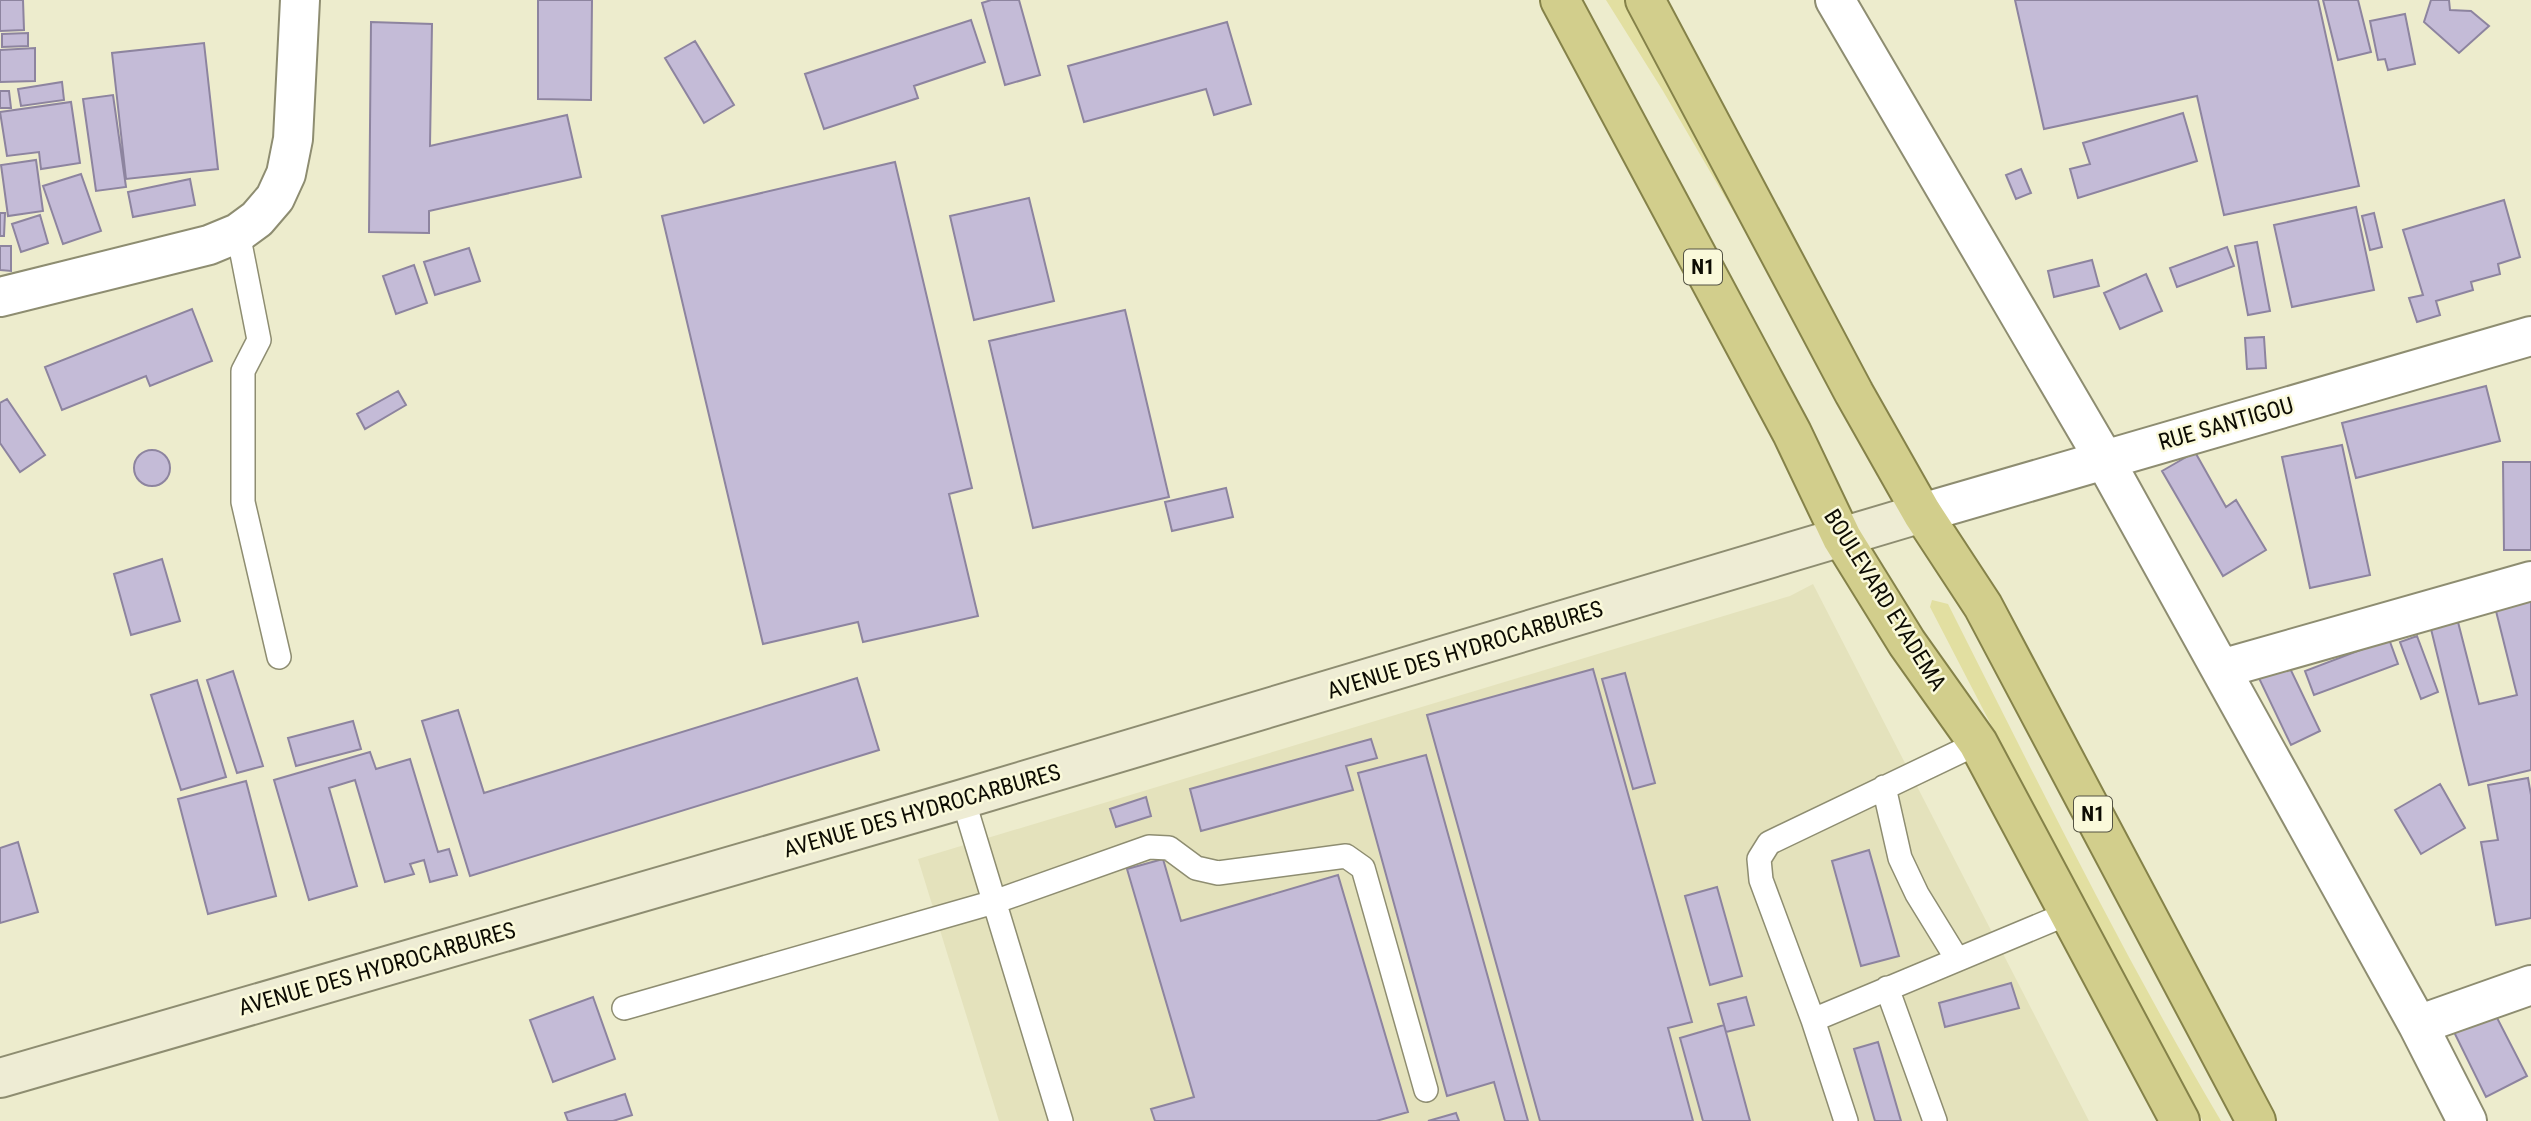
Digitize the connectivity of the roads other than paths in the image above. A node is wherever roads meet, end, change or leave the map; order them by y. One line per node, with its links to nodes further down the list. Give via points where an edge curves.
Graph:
1 (300, 0): 5 (street, via 293,139 286,174 275,198)
2 (1560, 0): 10 (highway, BOULEVARD EYADEMA / N1, via 1792,433)
3 (1645, 0): 9 (highway, N1)
4 (1835, 0): 8 (street)
5 (238, 233): 6 (street, via 209,245); 12 (lane, via 259,340 243,372 243,502)
6 (0, 297)
7 (2531, 336): 8 (street, RUE SANTIGOU)
8 (2104, 459): 9 (street, RUE SANTIGOU); 13 (street)
9 (1922, 513): 10 (main road, AVENUE DES HYDROCARBURES); 31 (highway, N1, via 1983,606)
10 (1842, 538): 14 (highway, BOULEVARD EYADEMA / N1, via 1906,643); 16 (main road, AVENUE DES HYDROCARBURES)
11 (2531, 581): 13 (street)
12 (279, 657)
13 (2221, 668): 24 (street)
14 (1978, 743): 15 (lane); 18 (highway, BOULEVARD EYADEMA / N1)
15 (1884, 788): 19 (lane, via 1900,858); 23 (lane, via 1769,843 1759,859 1761,880)
16 (963, 799): 17 (lane); 25 (main road, AVENUE DES HYDROCARBURES)
17 (994, 901): 22 (lane); 26 (lane, via 1149,847 1169,848 1196,868 1217,873 1346,856 1363,868); 27 (lane)
18 (2069, 914): 19 (lane); 30 (highway, BOULEVARD EYADEMA / N1)
19 (1957, 958): 21 (lane)
20 (2531, 985): 24 (street)
21 (1888, 988): 23 (lane); 29 (lane)
22 (624, 1009)
23 (1813, 1020): 28 (lane)
24 (2418, 1025): 32 (street)
25 (0, 1078)
26 (1426, 1090)
27 (1061, 1121)
28 (1846, 1121)
29 (1934, 1121)
30 (2180, 1121)
31 (2256, 1121)
32 (2467, 1121)

